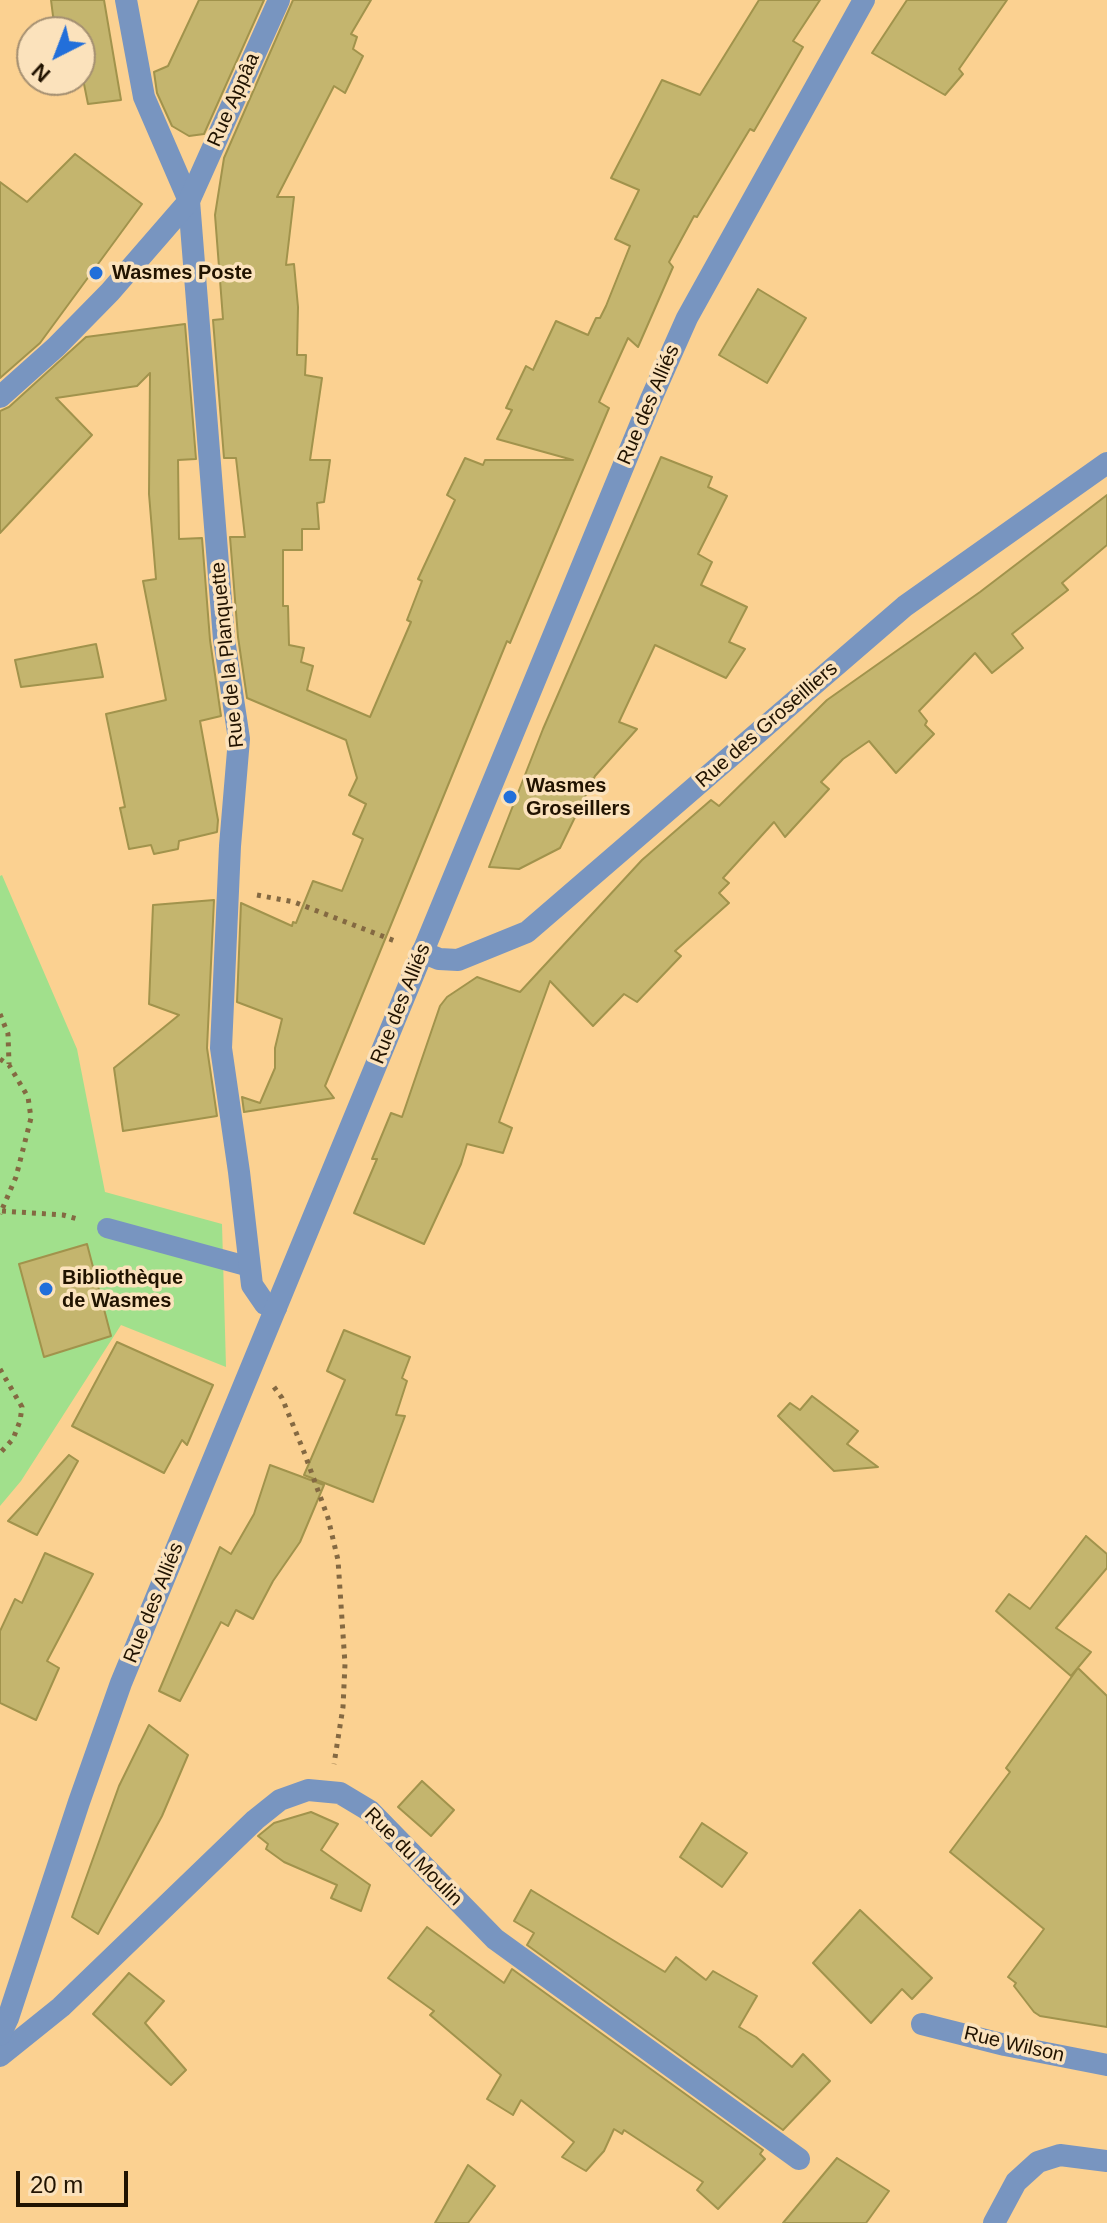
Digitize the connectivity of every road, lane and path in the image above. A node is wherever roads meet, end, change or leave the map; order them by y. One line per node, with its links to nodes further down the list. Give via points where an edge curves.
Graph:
1 (126, 0): 4 (street, Rue de la Planquette, via 144,97)
2 (279, 0): 4 (street, Rue Appâa)
3 (864, 0): 8 (street, Rue des Alliés, via 681,331)
4 (189, 201): 5 (street, via 110,292); 7 (street, Rue de la Planquette, via 224,639 239,739)
5 (0, 397)
6 (1107, 463): 8 (street, Rue des Groseilliers, via 905,606 527,932 458,960)
7 (229, 890): 8 (path, via 294,902); 14 (street, Rue de la Planquette, via 221,1048)
8 (422, 952): 15 (street, Rue des Alliés)
9 (0, 1014): 11 (path, via 8,1034)
10 (0, 1059): 11 (path)
11 (9, 1065): 12 (path, via 28,1097 31,1118)
12 (1, 1213): 13 (path, via 63,1215)
13 (107, 1228): 14 (lane)
14 (250, 1267): 15 (street, Rue de la Planquette, via 256,1295)
15 (276, 1308): 17 (street, Rue des Alliés)
16 (0, 1369): 18 (path, via 22,1407 13,1439)
17 (249, 1374): 19 (path, via 272,1385 282,1398 328,1518 338,1560 345,1664); 21 (street, Rue des Alliés, via 107,1719)
18 (0, 1453)
19 (329, 1792): 22 (street, via 308,1790 280,1800 255,1820 61,2007); 24 (street, Rue du Moulin, via 370,1811 495,1939)
20 (922, 2024): 23 (street, Rue Wilson)
21 (0, 2035)
22 (0, 2056)
23 (1107, 2065)
24 (799, 2159)
25 (1107, 2161): 26 (street, via 1060,2155 1038,2162 1016,2182)
26 (994, 2223)

